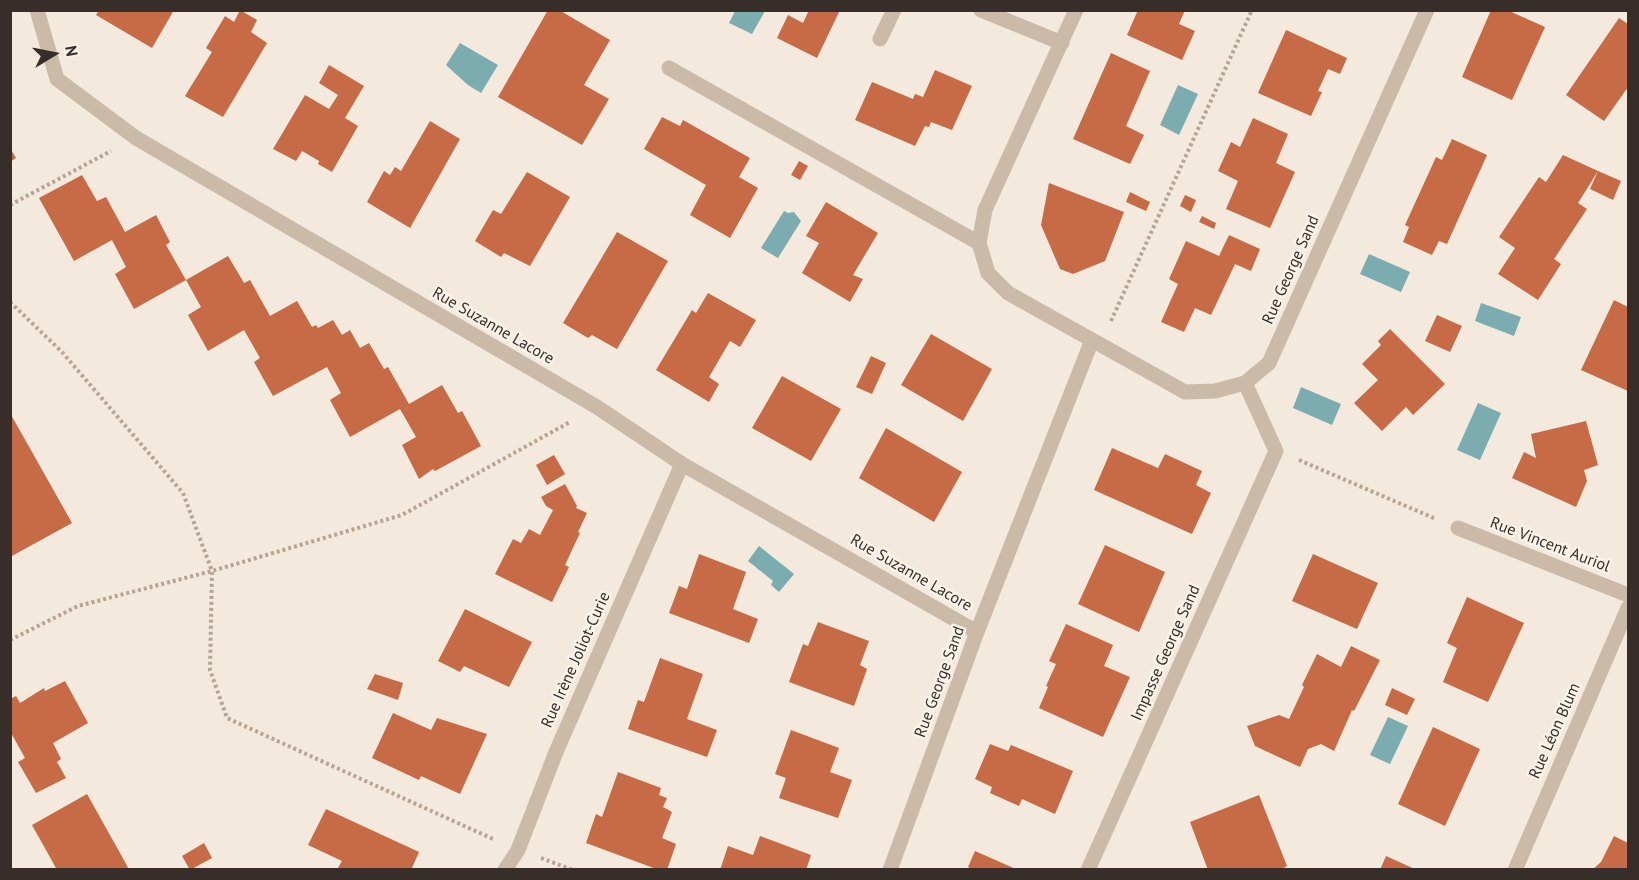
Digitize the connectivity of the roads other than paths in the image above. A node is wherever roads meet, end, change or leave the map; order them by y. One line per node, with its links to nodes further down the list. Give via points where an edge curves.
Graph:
1 (37, 10): 12 (street, Rue Suzanne Lacore, via 57,79 136,138 597,407)
2 (894, 10): 6 (street)
3 (981, 10): 7 (street)
4 (1076, 10): 7 (street, Rue George Sand)
5 (1426, 10): 11 (street, Rue George Sand, via 1269,363)
6 (880, 39)
7 (1062, 43): 9 (street, Rue George Sand, via 985,210)
8 (669, 68): 9 (street)
9 (979, 243): 10 (street, Rue George Sand, via 988,273 1008,293)
10 (1092, 340): 11 (street, Rue George Sand, via 1185,392 1215,391); 16 (street, Rue George Sand)
11 (1245, 382): 19 (street, Impasse George Sand, via 1276,451)
12 (682, 464): 16 (street, Rue Suzanne Lacore); 17 (street, Rue Irène Joliot-Curie, via 556,752 518,850)
13 (1458, 528): 14 (street, Rue Vincent Auriol)
14 (1629, 595)
15 (1629, 608): 20 (street, Rue Léon Blum)
16 (977, 632): 18 (street, Rue George Sand)
17 (505, 870)
18 (890, 870)
19 (1088, 870)
20 (1515, 870)

